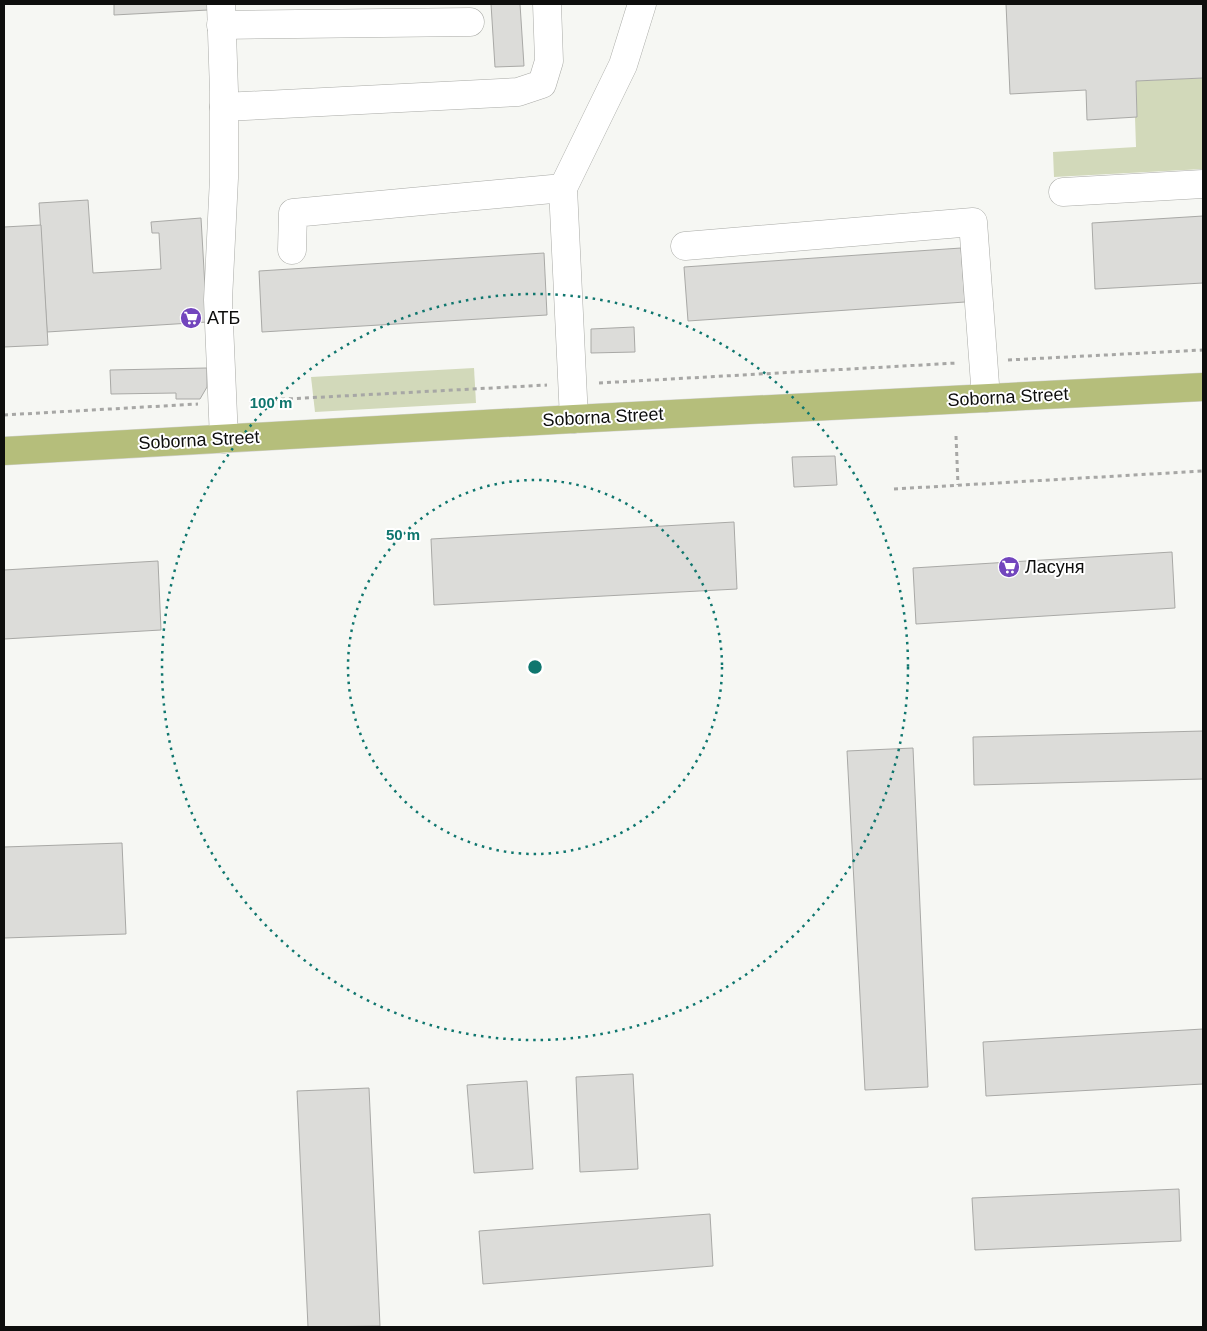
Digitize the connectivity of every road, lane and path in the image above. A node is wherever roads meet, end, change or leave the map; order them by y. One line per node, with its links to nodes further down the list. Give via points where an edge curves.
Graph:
1 (547, 4): 5 (lane, via 549,62 542,84 518,92)
2 (642, 4): 7 (lane, via 623,65)
3 (221, 14): 4 (lane); 5 (lane)
4 (470, 22)
5 (224, 106): 16 (lane, via 218,300)
6 (1203, 184): 8 (lane)
7 (563, 188): 10 (lane, via 293,213); 13 (lane)
8 (1063, 192)
9 (685, 246): 12 (lane, via 974,222)
10 (292, 250)
11 (1203, 350): 12 (path)
12 (983, 362): 13 (path); 15 (lane)
13 (572, 384): 16 (path); 18 (lane)
14 (1203, 387): 15 (main road, Soborna Street)
15 (986, 398): 18 (main road, Soborna Street)
16 (222, 403): 17 (path); 20 (lane)
17 (4, 415)
18 (574, 419): 20 (main road, Soborna Street)
19 (956, 436): 23 (path)
20 (224, 438): 21 (main road, Soborna Street)
21 (4, 450)
22 (1203, 471): 23 (path)
23 (958, 485): 24 (path)
24 (894, 489)

